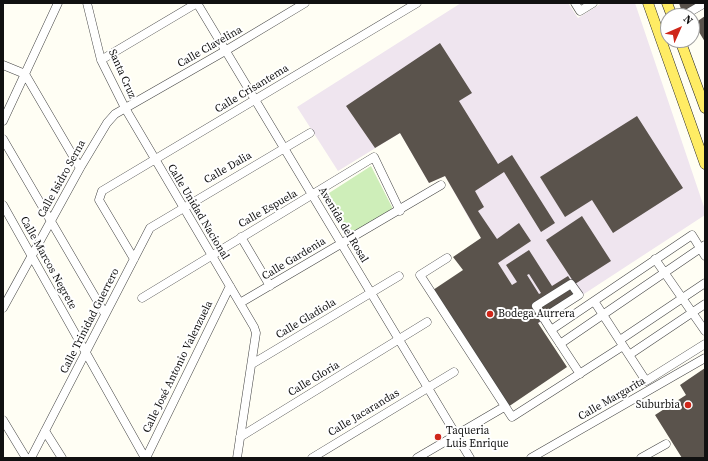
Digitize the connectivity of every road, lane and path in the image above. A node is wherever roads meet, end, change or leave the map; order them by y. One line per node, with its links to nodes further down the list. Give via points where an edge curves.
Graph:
1 (58, 3): 15 (street)
2 (197, 3): 10 (street, Avenida del Rosal); 12 (street)
3 (305, 3): 10 (street, Calle Clavelina)
4 (417, 3): 16 (street, Calle Crisantema)
5 (575, 3): 6 (street, via 580,11)
6 (593, 3)
7 (648, 3): 13 (main road)
8 (88, 4): 12 (street, Santa Cruz)
9 (683, 48): 11 (main road)
10 (225, 51): 16 (street, Avenida del Rosal); 17 (street, Calle Clavelina)
11 (685, 54): 13 (main road); 18 (main road)
12 (101, 60): 17 (street, Santa Cruz)
13 (668, 60): 24 (main road)
14 (3, 65): 15 (street)
15 (25, 74): 19 (street); 25 (street)
16 (255, 100): 22 (street, Avenida del Rosal); 23 (street, Calle Crisantema)
17 (125, 108): 23 (street, Calle Unidad Nacional); 25 (street, Calle Isidro Serna, via 107,123)
18 (705, 108)
19 (3, 121)
20 (310, 133): 22 (street, Calle Dalia)
21 (3, 139): 31 (street)
22 (284, 148): 27 (street, Avenida del Rosal); 29 (street, Calle Dalia)
23 (154, 160): 29 (street, Calle Unidad Nacional); 39 (street, Calle Crisantema, via 99,195 99,200)
24 (705, 164)
25 (80, 168): 31 (street, Calle Isidro Serna)
26 (441, 186): 30 (street, Calle Gardenia)
27 (313, 196): 30 (street, Calle Espuela, via 374,157); 32 (street, Calle Espuela); 33 (street, Avenida del Rosal)
28 (3, 205): 35 (street, Calle Marcos Negrete)
29 (183, 207): 36 (street, Calle Unidad Nacional); 39 (street, Calle Trinidad Guerrero, via 150,228)
30 (400, 211): 33 (street, Calle Gardenia)
31 (51, 222): 35 (street, Calle Isidro Serna); 54 (street)
32 (241, 237): 36 (street, Calle Espuela); 45 (street)
33 (342, 244): 45 (street, Calle Gardenia); 46 (street, Avenida del Rosal)
34 (703, 246): 37 (street); 40 (street, via 692,235); 41 (street)
35 (32, 256): 52 (street, Calle Isidro Serna); 64 (street, Calle Marcos Negrete)
36 (212, 256): 44 (street, Calle Unidad Nacional); 47 (street, Calle Espuela)
37 (705, 256)
38 (447, 258): 73 (street, via 420,275)
39 (134, 259): 54 (street, Calle Trinidad Guerrero)
40 (656, 259): 41 (street); 49 (street)
41 (665, 272): 48 (street); 55 (street)
42 (399, 276): 46 (street, Calle Gladiola)
43 (705, 283): 48 (street)
44 (230, 286): 50 (street, Calle Unidad Nacional); 82 (street, Calle José Antonio Valenzuela)
45 (270, 286): 50 (street, Calle Gardenia)
46 (371, 292): 60 (street, Avenida del Rosal); 67 (street, Calle Gladiola)
47 (142, 298)
48 (682, 298): 53 (street); 61 (street)
49 (594, 300): 55 (street); 58 (street)
50 (240, 303): 67 (street, Calle Unidad Nacional, via 256,333)
51 (705, 304): 53 (street)
52 (3, 308)
53 (692, 312): 59 (street); 65 (street)
54 (105, 314): 64 (street, Calle Trinidad Guerrero)
55 (603, 314): 61 (street); 62 (street)
56 (543, 318): 56 (street, via 536,306 571,284 578,295); 58 (street)
57 (427, 322): 60 (street, Calle Gloria)
58 (551, 330): 62 (street)
59 (705, 331)
60 (399, 340): 72 (street, Avenida del Rosal); 77 (street, Calle Gloria)
61 (622, 343): 65 (street); 71 (street)
62 (560, 344): 71 (street)
63 (705, 344): 68 (street)
64 (86, 354): 75 (street, Calle Trinidad Guerrero); 82 (street, Calle Marcos Negrete)
65 (629, 355): 68 (street, via 646,381)
66 (705, 358): 70 (street, Calle Margarita)
67 (252, 364): 77 (street)
68 (672, 364): 70 (street)
69 (454, 372): 72 (street, Calle Jacarandas)
70 (679, 373): 87 (street, Calle Margarita)
71 (580, 374): 73 (street, via 512,417)
72 (428, 388): 76 (street, Avenida del Rosal); 84 (street, Calle Jacarandas)
73 (504, 407): 76 (street)
74 (3, 420): 79 (street)
75 (45, 431): 80 (street, Calle Trinidad Guerrero); 81 (street)
76 (456, 435): 85 (street); 86 (street, Avenida del Rosal)
77 (240, 436): 83 (street)
78 (666, 444): 88 (street)
79 (26, 458)
80 (31, 458)
81 (62, 458)
82 (145, 458)
83 (237, 458)
84 (312, 458)
85 (417, 458)
86 (470, 458)
87 (531, 458)
88 (641, 458)

